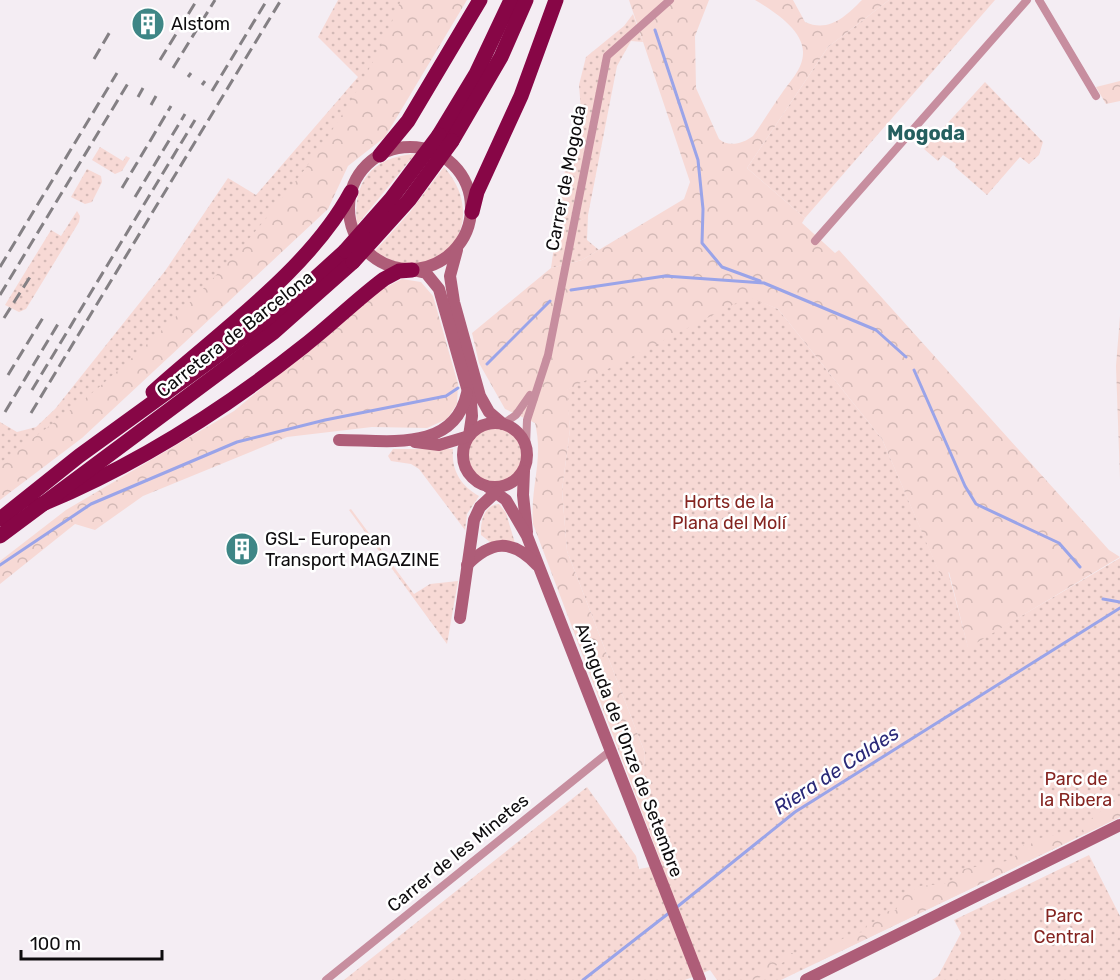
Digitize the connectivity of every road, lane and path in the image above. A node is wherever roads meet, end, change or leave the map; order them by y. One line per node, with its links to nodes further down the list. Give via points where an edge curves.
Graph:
1 (480, 0): 10 (highway, via 408,121)
2 (511, 0): 9 (highway, Carretera de Barcelona)
3 (526, 0): 9 (highway, Carretera de Barcelona, via 495,67)
4 (556, 0): 12 (highway)
5 (670, 0): 17 (street, Carrer de Mogoda, via 607,56 548,355)
6 (1026, 0): 13 (street)
7 (1039, 0): 8 (street)
8 (1096, 96)
9 (445, 138): 15 (highway, Carretera de Barcelona, bridge, via 404,206)
10 (380, 155): 11 (main road, via 361,172); 12 (main road, via 410,147 439,153 465,180)
11 (351, 192): 16 (main road, via 351,227 362,247 388,266); 20 (highway, via 335,219 304,255)
12 (472, 212): 14 (main road)
13 (815, 241)
14 (457, 249): 16 (main road, via 440,262); 19 (main road, via 450,276 454,302 480,396 489,412)
15 (349, 256): 20 (highway, Carretera de Barcelona); 27 (highway, Carretera de Barcelona, via 274,332)
16 (412, 270): 18 (main road, via 426,273 439,289); 27 (highway, via 399,271 384,279 276,368 190,427 93,482)
17 (536, 388): 19 (street, Carrer de Mogoda, via 516,415); 24 (street, Carrer de Mogoda, via 527,420)
18 (468, 389): 21 (main road, via 472,416); 22 (main road, via 464,407 450,427 432,436)
19 (503, 424): 21 (main road, via 486,424); 24 (main road, via 518,433)
20 (119, 426): 28 (highway, Carretera de Barcelona)
21 (469, 436): 22 (main road, via 439,445); 26 (main road, via 462,455 464,466 478,483)
22 (403, 439): 23 (main road)
23 (339, 440)
24 (526, 446): 25 (main road)
25 (524, 471): 26 (main road, via 510,484); 30 (main road, Avinguda de l'Onze de Setembre)
26 (492, 489): 30 (main road, Avinguda de l'Onze de Setembre, via 509,505); 31 (main road, via 476,513)
27 (35, 507): 29 (highway, Carretera de Barcelona)
28 (0, 519)
29 (0, 536)
30 (527, 536): 32 (main road, Avinguda de l'Onze de Setembre)
31 (467, 565): 32 (main road, via 487,548 502,545 520,551); 33 (main road)
32 (540, 568): 34 (main road, Avinguda de l'Onze de Setembre)
33 (460, 618)
34 (610, 751): 36 (main road, Avinguda de l'Onze de Setembre); 37 (street, Carrer de les Minetes)
35 (1120, 825): 38 (main road)
36 (698, 979)
37 (326, 980)
38 (806, 980)

